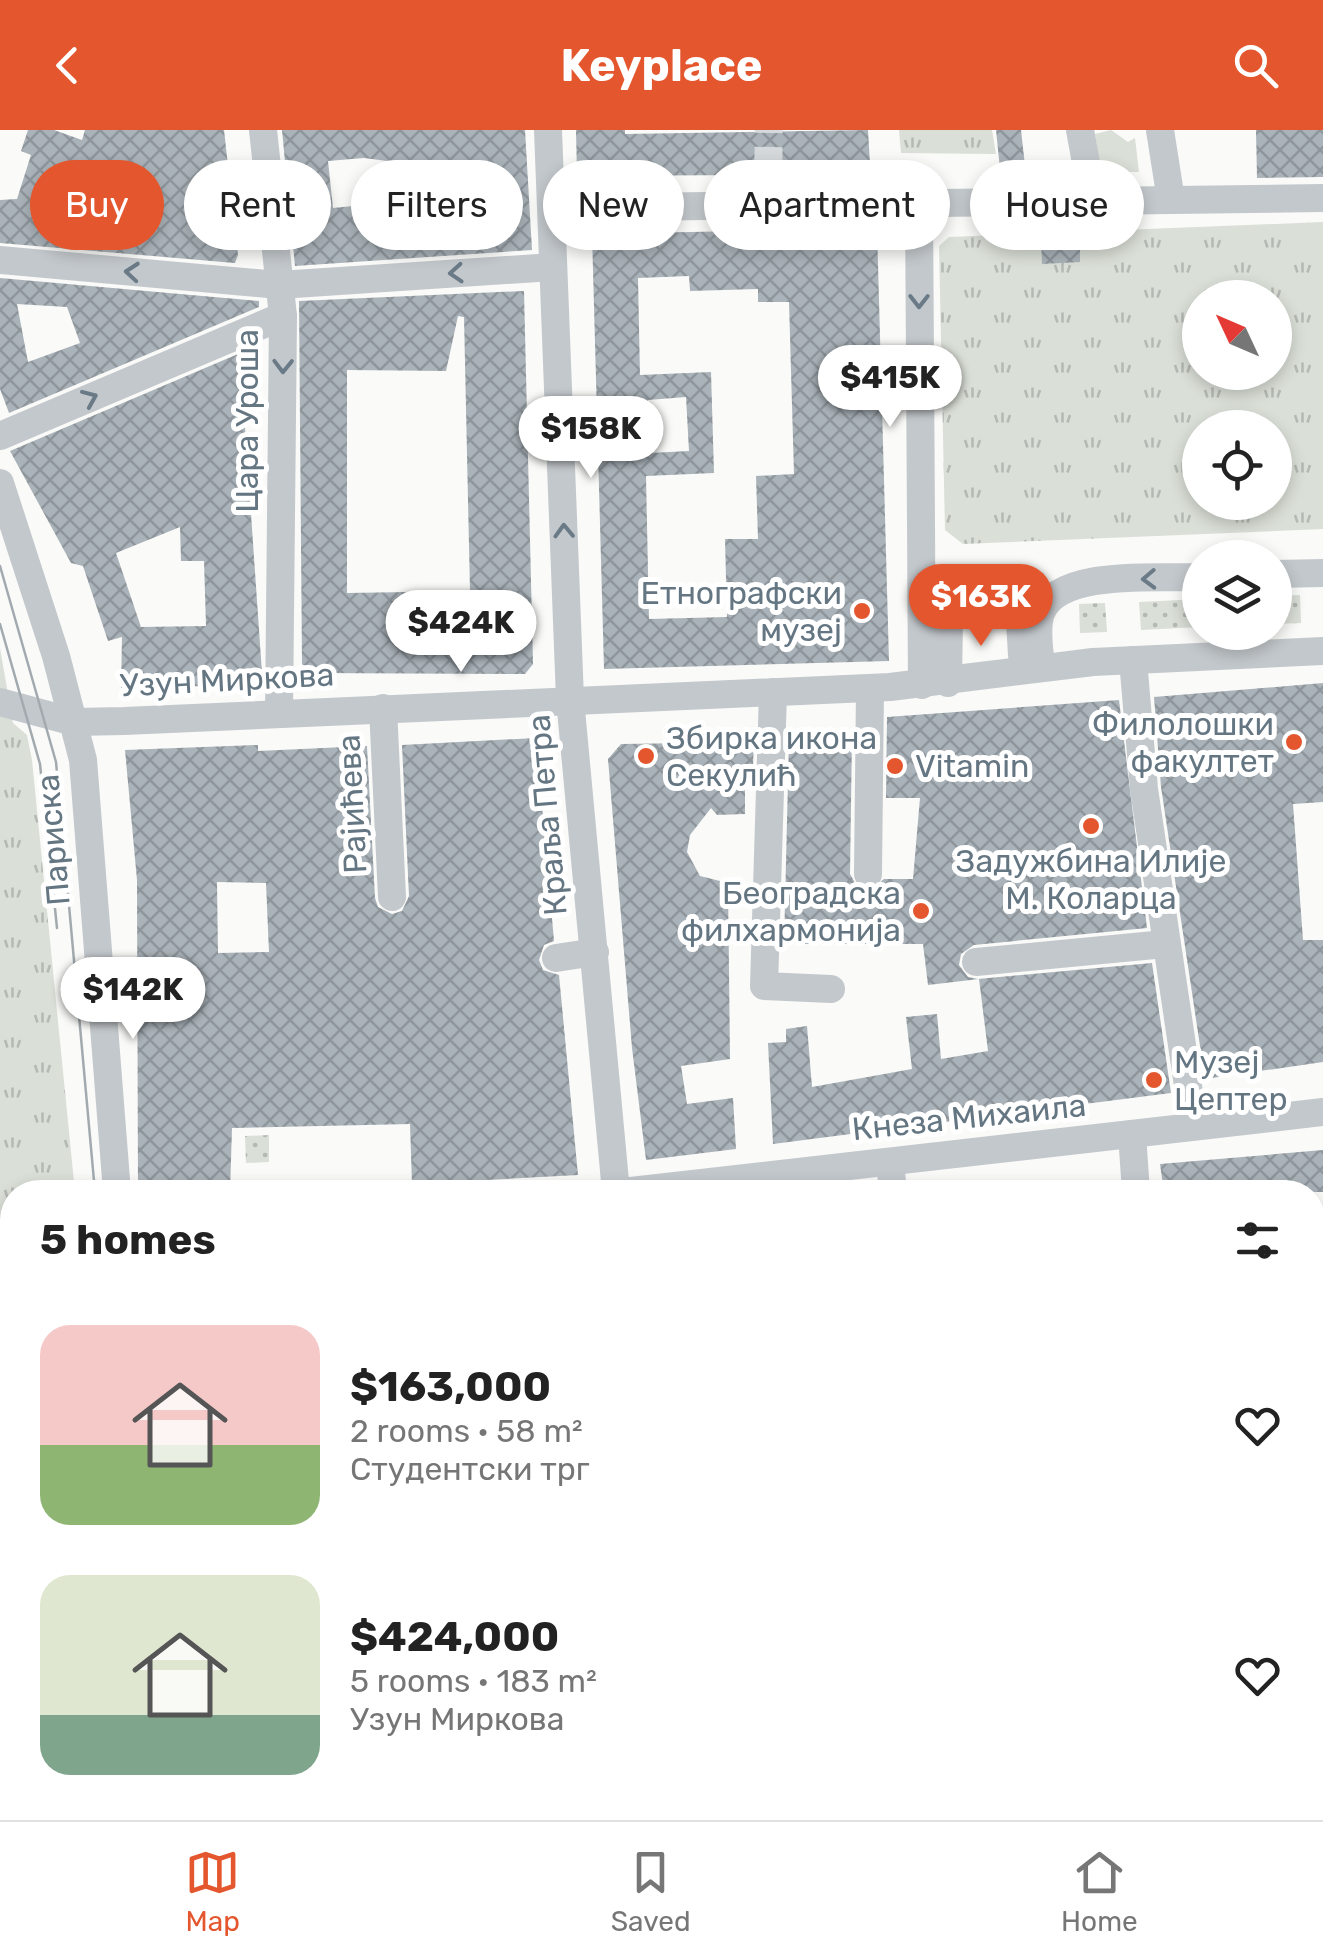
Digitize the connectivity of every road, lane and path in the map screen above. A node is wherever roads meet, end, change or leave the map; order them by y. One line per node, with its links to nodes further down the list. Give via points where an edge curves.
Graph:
1 (264, 130): 14 (street, Цара Уроша)
2 (548, 130): 5 (street, Краља Петра)
3 (1080, 130): 6 (street)
4 (1160, 130): 9 (street)
5 (550, 160)
6 (1085, 160)
7 (1323, 198): 9 (street)
8 (1144, 200): 9 (street)
9 (1171, 200)
10 (553, 250): 13 (street, Краља Петра)
11 (921, 250): 24 (street, one-way to 24)
12 (0, 260): 14 (street, one-way to 12)
13 (554, 267): 14 (street, one-way to 14); 27 (street, Краља Петра, one-way to 13)
14 (279, 285): 15 (street, Цара Уроша)
15 (283, 316): 16 (street, one-way to 15); 30 (street, Цара Уроша, one-way to 30)
16 (0, 436)
17 (0, 483): 31 (street, Париска)
18 (1323, 573): 19 (street)
19 (1292, 574)
20 (1182, 578): 23 (street, one-way to 23, via 1098,581 1060,590 1042,609)
21 (1323, 650): 22 (street, Узун Миркова)
22 (1134, 660): 23 (street, Узун Миркова); 34 (street)
23 (1032, 670): 24 (street, Узун Миркова); 24 (street, via 1016,608 1000,592 972,590 951,608)
24 (936, 684): 25 (street, Узун Миркова)
25 (870, 688): 26 (street, Узун Миркова); 32 (street)
26 (772, 692): 27 (street, Узун Миркова); 38 (street, via 764,986)
27 (570, 698): 29 (street, Узун Миркова); 35 (street, Краља Петра)
28 (0, 702): 31 (street, Узун Миркова)
29 (383, 708): 30 (street, Узун Миркова); 33 (street, Рајићева)
30 (279, 714): 31 (street, Узун Миркова)
31 (74, 722): 43 (street, Париска)
32 (868, 874)
33 (392, 897)
34 (1164, 944): 37 (street); 40 (street)
35 (595, 952): 36 (street); 44 (street, Краља Петра)
36 (556, 958)
37 (976, 962)
38 (831, 990)
39 (1323, 1112): 40 (street, Кнеза Михаила)
40 (1194, 1126): 41 (street, Кнеза Михаила)
41 (1132, 1134): 42 (street, Кнеза Михаила); 47 (street)
42 (890, 1162): 45 (street, Кнеза Михаила); 46 (street)
43 (116, 1180)
44 (617, 1180)
45 (727, 1180)
46 (892, 1180)
47 (1135, 1180)

